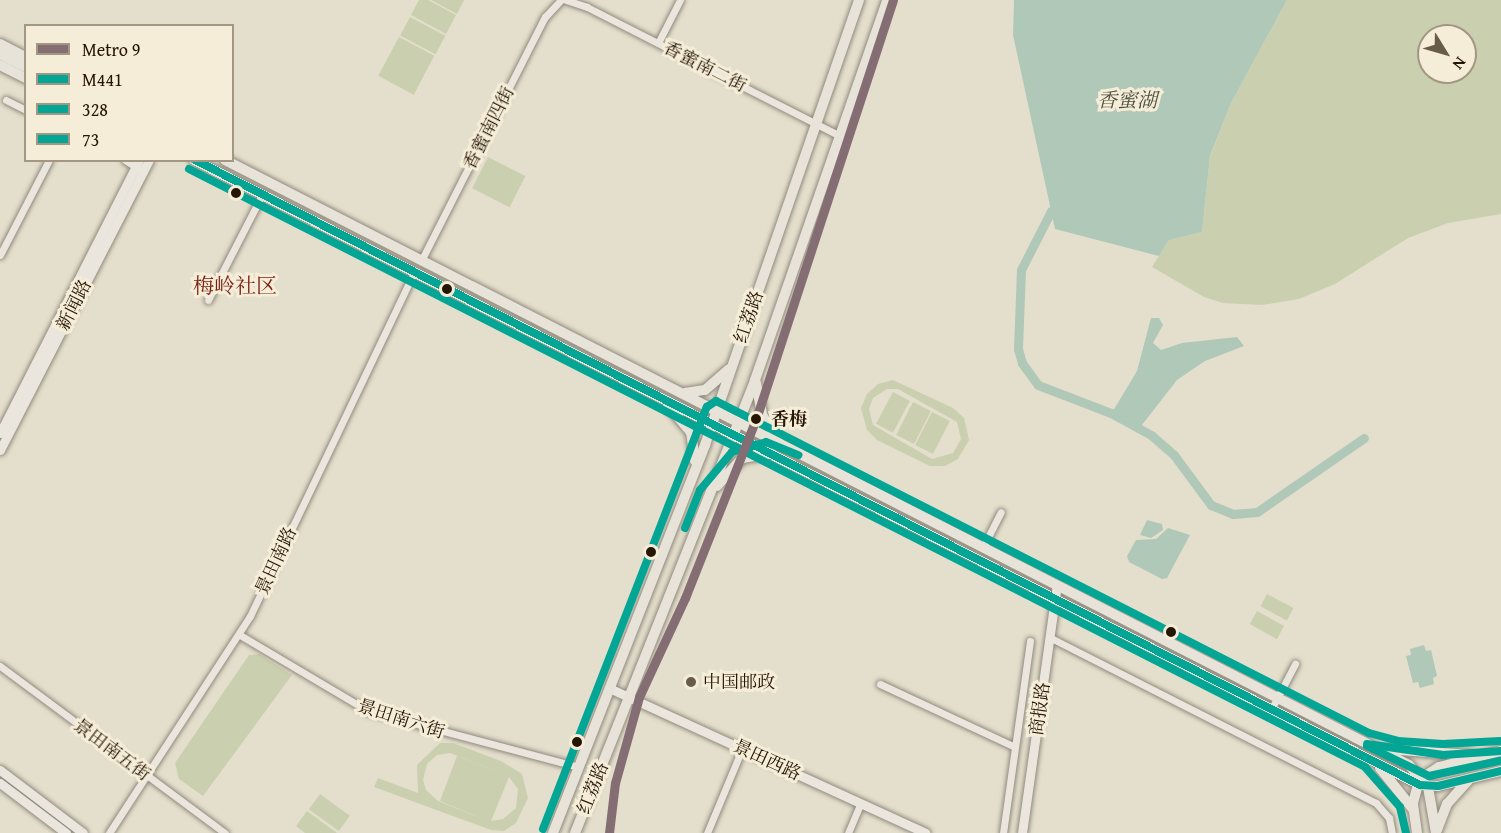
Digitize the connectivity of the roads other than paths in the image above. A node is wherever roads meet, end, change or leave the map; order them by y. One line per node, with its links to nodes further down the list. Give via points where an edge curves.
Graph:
1 (561, 0): 23 (street, 香蜜南四街, via 546,17)
2 (566, 0): 6 (street, 香蜜南二街)
3 (680, 0): 6 (street)
4 (859, 0): 15 (main road, 红荔路)
5 (887, 0): 16 (main road, 红荔路)
6 (658, 43): 15 (street, 香蜜南二街)
7 (0, 44): 9 (main road)
8 (0, 54): 11 (main road)
9 (24, 56)
10 (0, 65): 12 (main road)
11 (24, 65)
12 (24, 77)
13 (6, 100): 14 (street)
14 (24, 109)
15 (816, 124): 16 (street, 香蜜南二街); 26 (main road, 红荔路)
16 (842, 137): 27 (main road, 红荔路)
17 (48, 162): 22 (street)
18 (198, 162): 21 (main road)
19 (229, 162): 23 (main road)
20 (140, 166): 33 (street, 新闻路); 36 (street, 新闻路)
21 (262, 195): 24 (main road); 25 (street)
22 (0, 255)
23 (421, 261): 29 (main road)
24 (414, 272): 28 (main road); 44 (street, 景田南路)
25 (208, 300)
26 (734, 361): 29 (main road, via 720,380 705,390); 30 (main road, 红荔路)
27 (755, 380): 31 (main road, 红荔路); 35 (main road, via 764,421)
28 (652, 392): 32 (main road); 38 (main road, via 677,412 691,432)
29 (680, 393): 30 (main road)
30 (717, 411): 31 (main road); 32 (main road, 红荔路)
31 (740, 422): 34 (main road, 红荔路); 35 (main road)
32 (713, 423): 34 (main road); 38 (main road, 红荔路)
33 (0, 433)
34 (734, 434): 37 (main road); 39 (main road, 红荔路)
35 (788, 447): 41 (main road)
36 (0, 450)
37 (775, 454): 39 (main road, via 742,458); 43 (main road)
38 (695, 470): 50 (main road, 红荔路)
39 (709, 496): 51 (main road, 红荔路)
40 (1001, 512): 41 (street)
41 (982, 547): 42 (main road)
42 (1057, 585): 43 (street, 商报路); 52 (main road)
43 (1055, 598): 45 (street, 商报路); 53 (main road)
44 (240, 635): 59 (street, 景田南六街, via 368,711); 62 (street, 景田南路)
45 (1049, 637): 78 (street, 商报路); 79 (street, via 1376,803 1389,818)
46 (1030, 641): 55 (street)
47 (1295, 664): 52 (street)
48 (0, 666): 62 (street, 景田南五街)
49 (880, 684): 55 (street)
50 (609, 688): 51 (street, 景田西路); 59 (main road, 红荔路)
51 (629, 697): 56 (street, 景田西路); 73 (main road, 红荔路)
52 (1277, 698): 53 (street); 54 (main road)
53 (1272, 708): 58 (main road)
54 (1365, 743): 57 (main road, via 1417,753); 64 (main road)
55 (1013, 746): 77 (street)
56 (742, 749): 66 (street, 景田西路); 74 (street)
57 (1496, 753): 64 (main road, via 1439,767)
58 (1371, 759): 64 (main road); 67 (main road, via 1395,782)
59 (578, 767): 72 (main road, 红荔路)
60 (0, 770): 69 (street)
61 (1501, 771): 63 (main road)
62 (147, 776): 70 (street, 景田南路); 71 (street, 景田南五街)
63 (1474, 777): 64 (main road); 81 (main road, via 1447,804)
64 (1423, 782): 67 (main road); 81 (main road)
65 (0, 783): 68 (street)
66 (861, 803): 75 (street); 76 (street, 景田西路)
67 (1413, 809): 80 (main road)
68 (66, 833)
69 (83, 833)
70 (109, 833)
71 (225, 833)
72 (553, 833)
73 (574, 833)
74 (707, 833)
75 (848, 833)
76 (926, 833)
77 (1003, 833)
78 (1022, 833)
79 (1392, 833)
80 (1417, 833)
81 (1436, 833)

